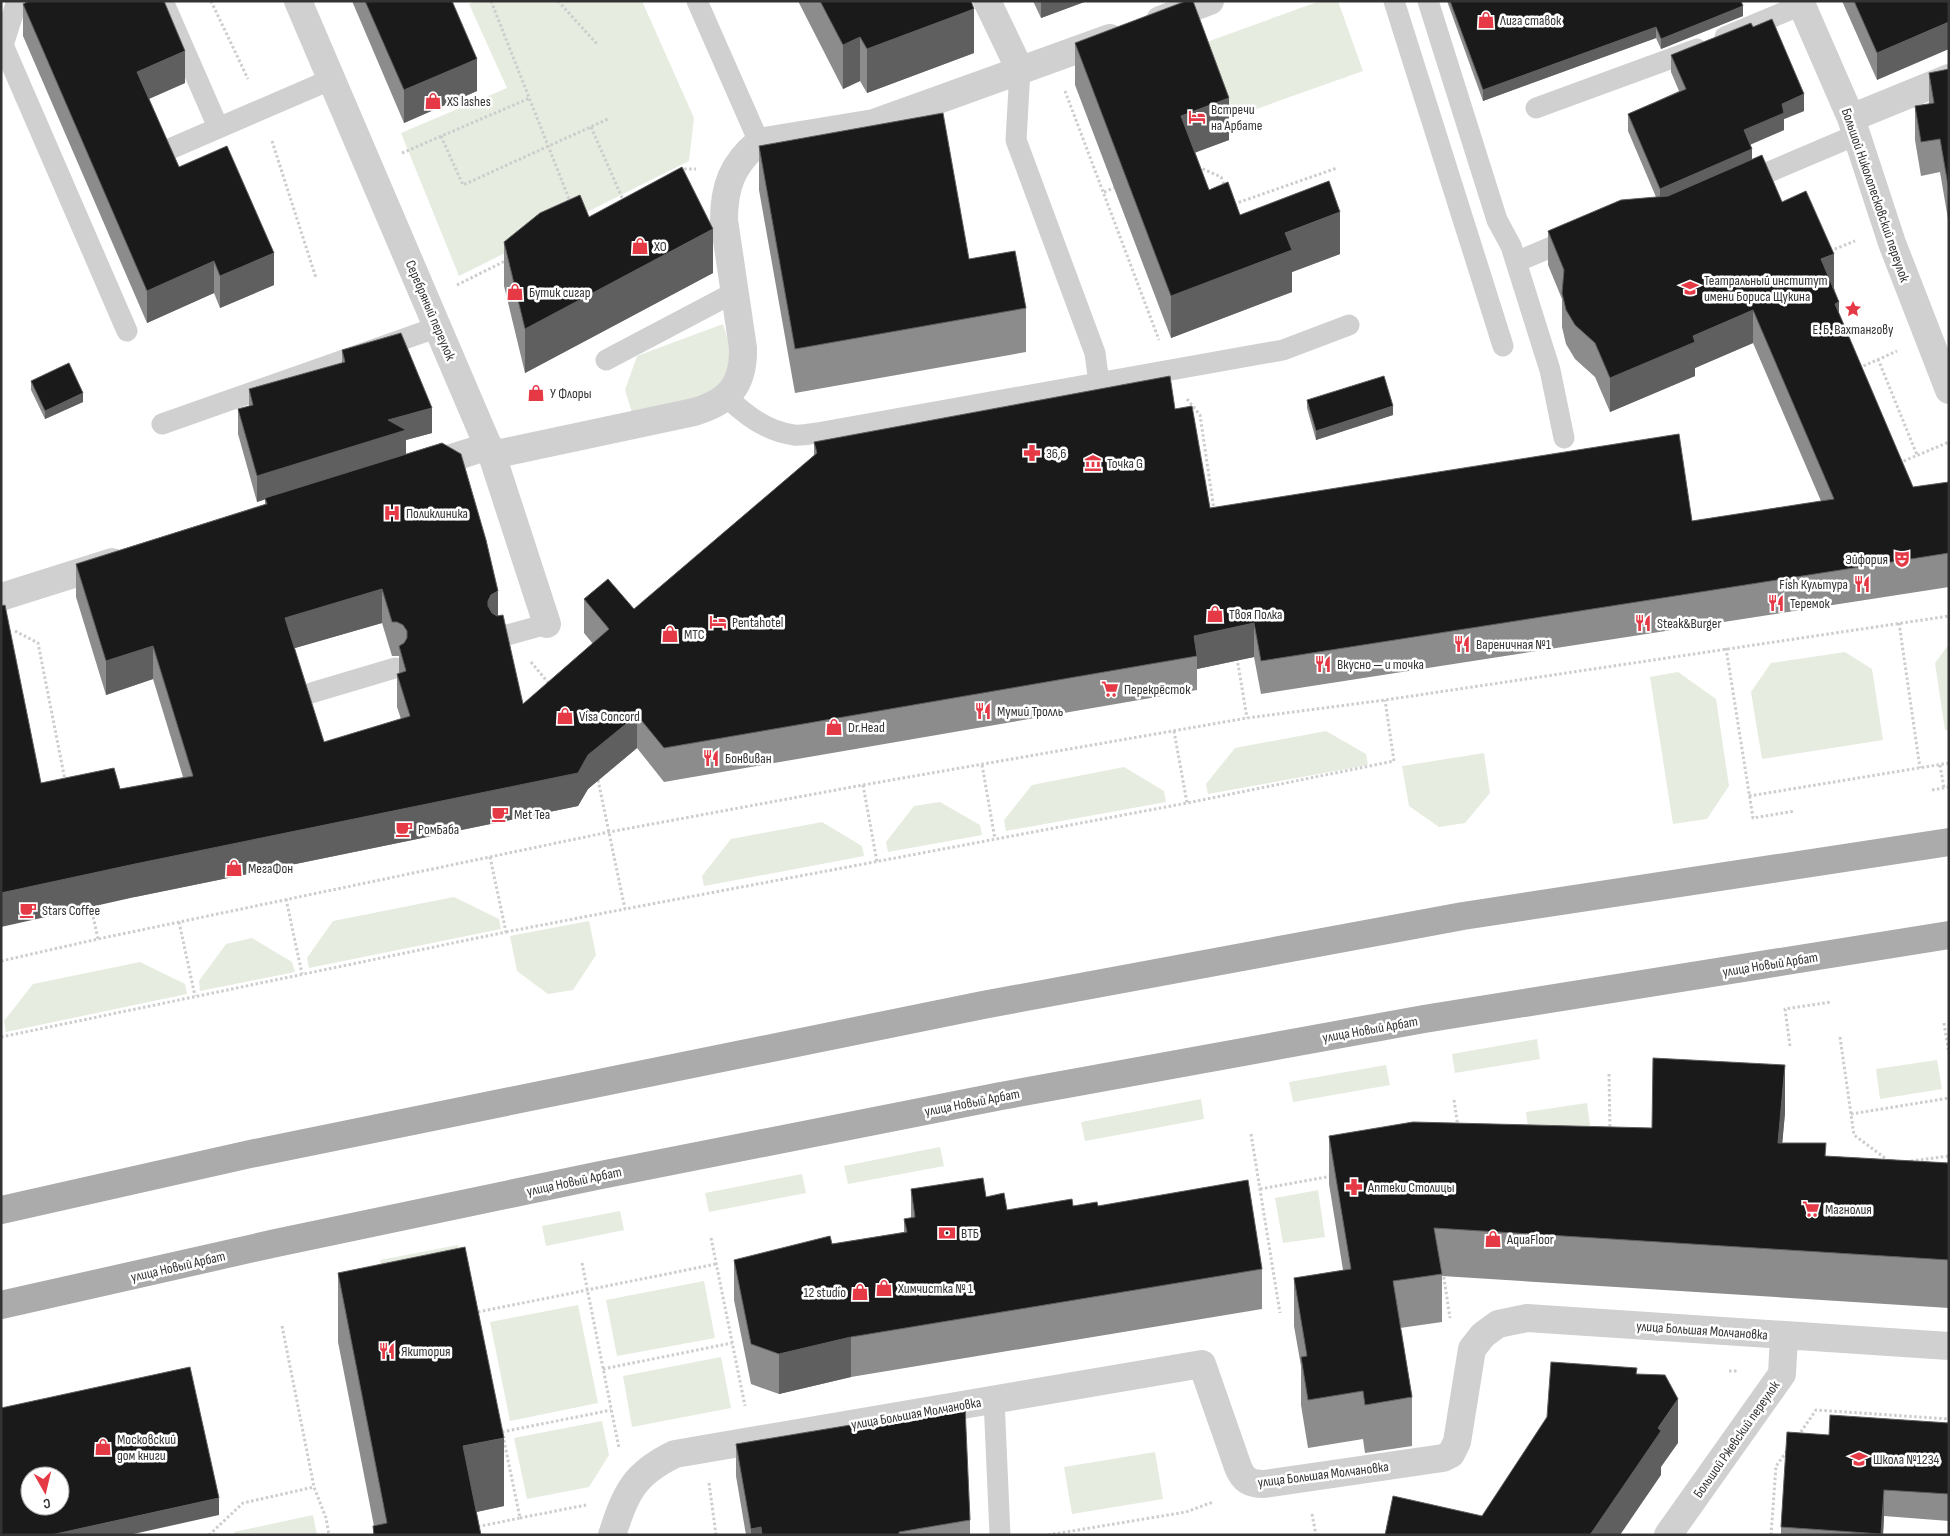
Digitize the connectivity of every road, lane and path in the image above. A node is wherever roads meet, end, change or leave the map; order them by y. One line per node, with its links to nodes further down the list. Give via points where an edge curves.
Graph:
1 (17, 1): 46 (lane, via 3,45)
2 (163, 1): 20 (lane)
3 (298, 1): 15 (street, Серебряный переулок)
4 (491, 1): 17 (path)
5 (558, 1): 12 (path)
6 (697, 1): 24 (lane)
7 (987, 1): 13 (street)
8 (1210, 1): 13 (street)
9 (1394, 1): 48 (lane)
10 (1428, 1): 41 (lane, via 1497,220)
11 (1800, 3): 18 (lane, via 1683,55); 22 (street, Большой Николопесковский переулок)
12 (597, 44)
13 (1020, 70): 24 (street, via 874,124); 53 (lane, via 1016,140 1095,353)
14 (1949, 78): 22 (street)
15 (332, 79): 20 (lane); 43 (street, Серебряный переулок)
16 (1063, 86): 35 (path)
17 (530, 98): 23 (path); 25 (path)
18 (1536, 108)
19 (608, 120): 21 (path)
20 (218, 127): 26 (lane)
21 (591, 127): 25 (path); 36 (path, via 623,200)
22 (1853, 127): 34 (lane); 47 (street, Большой Николопесковский переулок)
23 (441, 136): 25 (path, via 463,185); 27 (path)
24 (759, 142): 29 (street)
25 (549, 147): 38 (path)
26 (172, 148)
27 (400, 154)
28 (1194, 165): 33 (path, via 1221,177)
29 (736, 167): 31 (path, via 685,169); 42 (street, via 728,183 724,207)
30 (1337, 168): 37 (path, via 1232,205)
31 (676, 174)
32 (1114, 188): 35 (path)
33 (1226, 191)
34 (1726, 191)
35 (1104, 192): 52 (path)
36 (632, 196)
37 (1229, 198)
38 (572, 206)
39 (1595, 229): 41 (lane)
40 (509, 259): 43 (path)
41 (1516, 262): 57 (lane, via 1550,370)
42 (735, 292): 50 (lane); 55 (street, via 744,363)
43 (427, 301): 45 (street, Серебряный переулок)
44 (1349, 325): 52 (lane, via 1283,350)
45 (438, 327): 56 (lane); 59 (street, Серебряный переулок)
46 (127, 331)
47 (1927, 337): 49 (path); 54 (street, Большой Николопесковский переулок)
48 (1503, 346)
49 (1878, 359): 51 (path); 60 (path)
50 (606, 360)
51 (1856, 369)
52 (1171, 370): 53 (lane); 63 (path, via 1177,386 1200,415)
53 (1099, 383): 55 (lane, via 794,435 746,416)
54 (1949, 390)
55 (727, 398): 59 (street, via 694,412)
56 (162, 424)
57 (1564, 438)
58 (1949, 442): 60 (path)
59 (491, 450): 62 (street); 68 (street, Серебряный переулок)
60 (1917, 455): 61 (path)
61 (1890, 467)
62 (404, 473)
63 (1214, 511)
64 (132, 556): 65 (street)
65 (1, 597)
66 (1949, 616): 67 (path)
67 (1899, 623): 71 (path); 83 (path)
68 (547, 624): 70 (lane)
69 (9, 627): 85 (path, via 38,643)
70 (500, 637)
71 (1726, 648): 77 (path); 90 (path)
72 (1236, 653): 78 (path)
73 (528, 659): 75 (path)
74 (395, 668): 76 (lane)
75 (552, 687)
76 (311, 693)
77 (1385, 700): 78 (path); 91 (path, via 1394,761)
78 (1247, 718): 79 (path)
79 (1174, 731): 81 (path); 91 (path)
80 (1949, 763): 82 (path)
81 (982, 765): 86 (path); 94 (path)
82 (1940, 765): 83 (path); 87 (path)
83 (1920, 768): 90 (path)
84 (598, 780): 93 (path)
85 (66, 783)
86 (864, 786): 93 (path); 97 (path)
87 (1944, 788): 88 (path); 89 (path)
88 (1949, 788)
89 (1932, 790)
90 (1749, 796): 92 (path, via 1753,818)
91 (1187, 803): 94 (path)
92 (1795, 811)
93 (609, 832): 96 (path); 100 (path)
94 (995, 839): 97 (path)
95 (1949, 842): 126 (main road, via 1463,916 983,1005 255,1152)
96 (490, 857): 98 (path); 102 (path)
97 (877, 862): 100 (path)
98 (286, 899): 101 (path); 106 (path)
99 (91, 907): 104 (path)
100 (625, 909): 102 (path)
101 (179, 922): 104 (path); 107 (path)
102 (506, 932): 106 (path)
103 (1949, 935): 132 (main road, улица Новый Арбат, via 1424,1019 1001,1096 548,1186)
104 (98, 939): 105 (path)
105 (1, 960)
106 (302, 974): 107 (path)
107 (195, 996): 110 (path)
108 (1831, 1002): 112 (path, via 1785,1009)
109 (1944, 1023): 113 (path)
110 (1, 1037)
111 (1840, 1037): 117 (path)
112 (1790, 1046)
113 (1949, 1054)
114 (1609, 1074): 120 (path)
115 (1949, 1098): 117 (path)
116 (1454, 1100): 118 (path)
117 (1851, 1114): 123 (path, via 1854,1135)
118 (1458, 1128)
119 (1251, 1134): 125 (path)
120 (1610, 1140)
121 (1949, 1156): 122 (path)
122 (1902, 1163)
123 (1893, 1164)
124 (1338, 1176): 125 (path)
125 (1260, 1189): 135 (path)
126 (1, 1210)
127 (711, 1238): 129 (path)
128 (582, 1263): 131 (path)
129 (716, 1264): 131 (path); 139 (path)
130 (1442, 1266): 141 (path, via 1451,1324)
131 (587, 1290): 134 (path); 142 (path)
132 (1, 1305)
133 (476, 1305): 134 (path)
134 (478, 1312): 136 (path)
135 (1280, 1313)
136 (480, 1322)
137 (282, 1326): 155 (path)
138 (1784, 1336): 140 (street, улица Большая Молчановка); 141 (street, улица Большая Молчановка, via 1527,1318 1498,1324); 160 (street, Большой Ржевский переулок, via 1782,1374)
139 (732, 1343): 142 (path); 147 (path)
140 (1949, 1346)
141 (1472, 1349): 145 (street, улица Большая Молчановка, via 1458,1442 1451,1454 1443,1458 1264,1484 1247,1482 1241,1475 1202,1364)
142 (603, 1369): 146 (path)
143 (1729, 1371): 144 (path)
144 (1738, 1371)
145 (994, 1399): 164 (street, улица Большая Молчановка, via 675,1454 638,1478 624,1498); 166 (lane)
146 (611, 1410): 150 (path); 153 (path)
147 (746, 1413)
148 (1949, 1419): 151 (path, via 1816,1410)
149 (500, 1423): 150 (path)
150 (502, 1432): 159 (path)
151 (1793, 1442)
152 (1787, 1450): 169 (path, via 1776,1466)
153 (620, 1454)
154 (708, 1475): 165 (path)
155 (314, 1487): 161 (path, via 243,1503); 162 (path)
156 (1213, 1502): 167 (path, via 1186,1512)
157 (588, 1504): 159 (path)
158 (1311, 1511): 168 (path)
159 (520, 1518): 163 (path, via 476,1527)
160 (1674, 1532)
161 (209, 1535)
162 (329, 1535)
163 (477, 1535)
164 (612, 1535)
165 (716, 1535)
166 (1000, 1535)
167 (1048, 1535)
168 (1316, 1535)
169 (1771, 1535)

